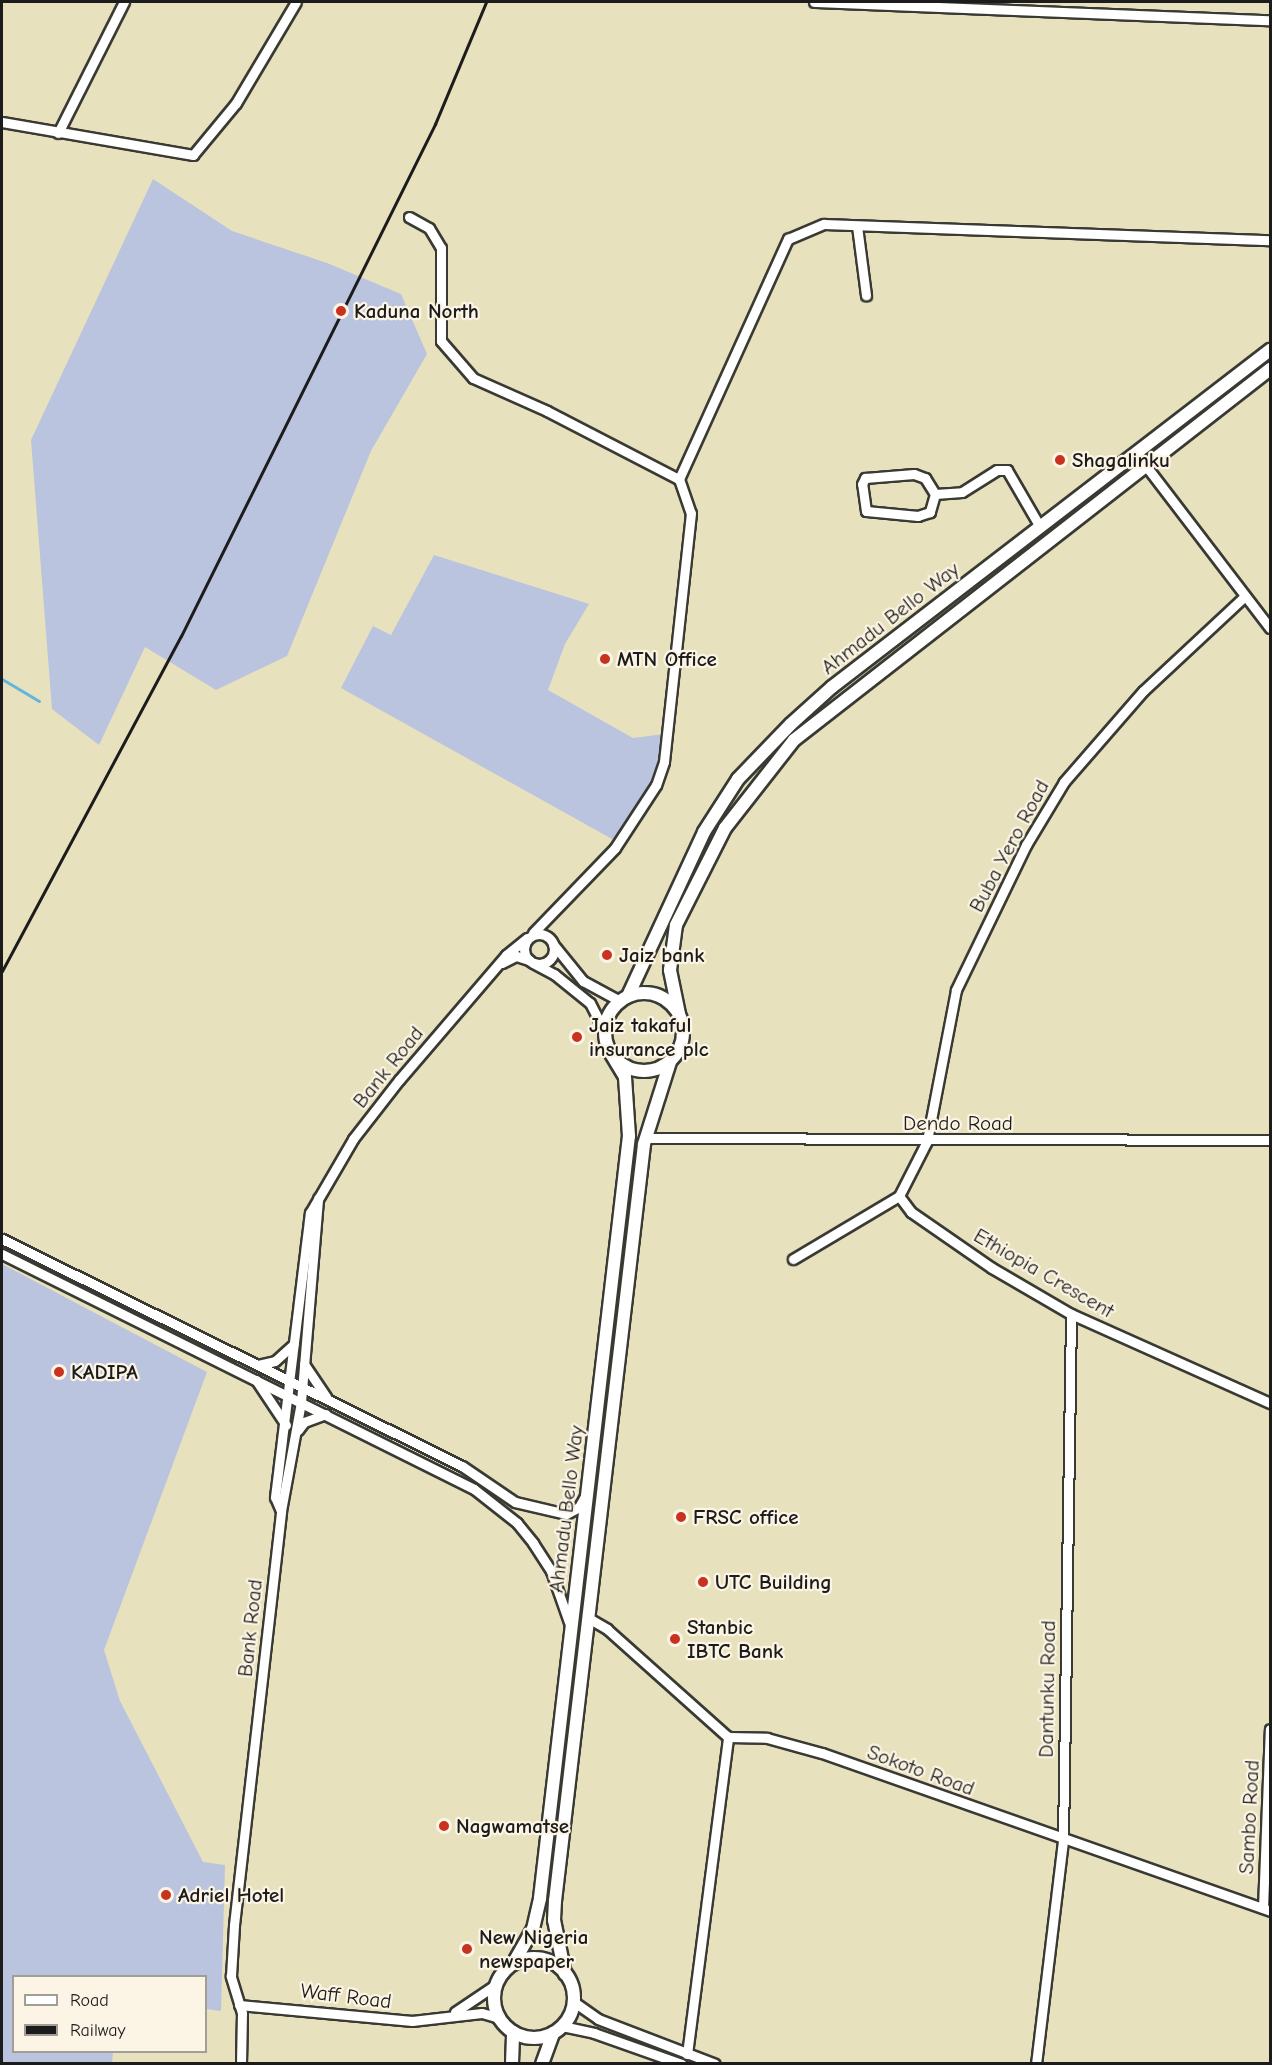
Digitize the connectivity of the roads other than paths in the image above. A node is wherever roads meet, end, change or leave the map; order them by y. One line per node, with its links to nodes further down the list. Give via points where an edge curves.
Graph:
1 (124, 2): 7 (street)
2 (296, 2): 7 (street, via 236,103 193,154)
3 (814, 2): 4 (street)
4 (887, 4): 5 (street)
5 (1270, 20)
6 (2, 122): 7 (street)
7 (58, 133)
8 (409, 217): 15 (street, via 429,228 441,248 441,341 473,378)
9 (856, 226): 10 (street); 11 (street); 15 (street, via 824,224 788,239)
10 (1270, 240)
11 (866, 295)
12 (1270, 350): 17 (main road, Ahmadu Bello Way)
13 (1270, 369): 14 (main road, Ahmadu Bello Way)
14 (1146, 466): 18 (street); 26 (main road, Ahmadu Bello Way, via 794,740 725,828 676,926 670,970)
15 (679, 478): 20 (street, Bank Road, via 691,513 664,762 656,784 615,848)
16 (935, 494): 16 (street, via 926,478 914,474 871,475 862,484 864,507 870,513 925,514 933,508); 17 (street, via 963,492 997,470 1007,470)
17 (1040, 527): 25 (main road, Ahmadu Bello Way, via 832,687 738,779 704,832)
18 (1245, 596): 19 (street); 32 (street, Buba Yero Road, via 1143,691 1064,782 1026,846 956,990)
19 (1270, 628)
20 (556, 910): 21 (street, Bank Road); 22 (street, via 548,929)
21 (530, 936): 22 (street); 23 (street, via 525,951); 24 (street, Bank Road)
22 (552, 942): 23 (street, via 549,961); 25 (street, via 583,981)
23 (531, 962): 24 (street, via 516,956); 27 (street, via 554,974 590,1004)
24 (497, 966): 34 (street, Bank Road, via 359,1131)
25 (624, 999): 26 (main road, via 657,996); 27 (main road, via 607,1018)
26 (679, 1014): 29 (main road, via 683,1036)
27 (605, 1032): 28 (main road)
28 (612, 1056): 29 (main road, via 640,1071 651,1071); 52 (main road, Ahmadu Bello Way, via 625,1077 629,1136)
29 (670, 1062): 30 (main road, Ahmadu Bello Way)
30 (645, 1138): 32 (street, Dendo Road); 54 (main road, Ahmadu Bello Way)
31 (1270, 1140): 32 (street, Dendo Road)
32 (927, 1141): 33 (street)
33 (899, 1196): 37 (street); 38 (street, Ethiopia Crescent, via 911,1212 992,1268)
34 (318, 1199): 39 (street, Bank Road, via 310,1213 305,1239); 40 (street, Bank Road)
35 (2, 1239): 41 (street)
36 (2, 1254): 42 (street)
37 (793, 1259)
38 (1071, 1314): 48 (street, Ethiopia Crescent); 58 (street, Dantunku Road)
39 (294, 1344): 41 (street, via 275,1361); 43 (street, Bank Road)
40 (304, 1364): 44 (street, Bank Road); 46 (street)
41 (258, 1365): 43 (street)
42 (256, 1380): 45 (street); 50 (street)
43 (291, 1381): 44 (street); 45 (street, Bank Road)
44 (302, 1386): 46 (street); 47 (street, Bank Road)
45 (289, 1397): 47 (street); 50 (street, Bank Road)
46 (327, 1399): 52 (street, via 462,1466 526,1506 566,1514 579,1507)
47 (301, 1402): 49 (street); 51 (street, Bank Road)
48 (1270, 1403)
49 (326, 1414): 51 (street, via 304,1422); 55 (street, via 451,1475 517,1523 551,1571 568,1612)
50 (286, 1425): 53 (street, Bank Road, via 275,1497)
51 (297, 1432): 53 (street, Bank Road)
52 (588, 1486): 55 (main road, Ahmadu Bello Way)
53 (281, 1511): 64 (street, Bank Road, via 234,1925 231,1976)
54 (590, 1619): 57 (street, via 607,1629); 61 (main road, Ahmadu Bello Way, via 555,1901 554,1920)
55 (570, 1640): 60 (main road, Ahmadu Bello Way, via 537,1916 528,1941)
56 (1270, 1729): 59 (street, Sambo Road)
57 (728, 1737): 58 (street, Sokoto Road, via 786,1742); 68 (street)
58 (1063, 1841): 59 (street, Sokoto Road); 74 (street, Dantunku Road)
59 (1267, 1909)
60 (513, 1964): 61 (main road, via 535,1958 546,1960); 62 (main road)
61 (565, 1974): 63 (main road)
62 (495, 1985): 65 (street, Waff Road); 66 (main road, via 496,2012)
63 (573, 2002): 67 (main road); 68 (street, via 598,2019)
64 (239, 2005): 65 (street, Waff Road, via 402,2021); 69 (street, Bank Road)
65 (448, 2016): 66 (street, Waff Road, via 482,2013 496,2017)
66 (508, 2028): 67 (main road, via 526,2037); 70 (main road)
67 (558, 2029): 71 (main road); 72 (street, via 594,2032)
68 (687, 2054): 73 (street)
69 (241, 2064)
70 (512, 2064)
71 (542, 2064)
72 (682, 2064)
73 (715, 2064)
74 (1036, 2064)

